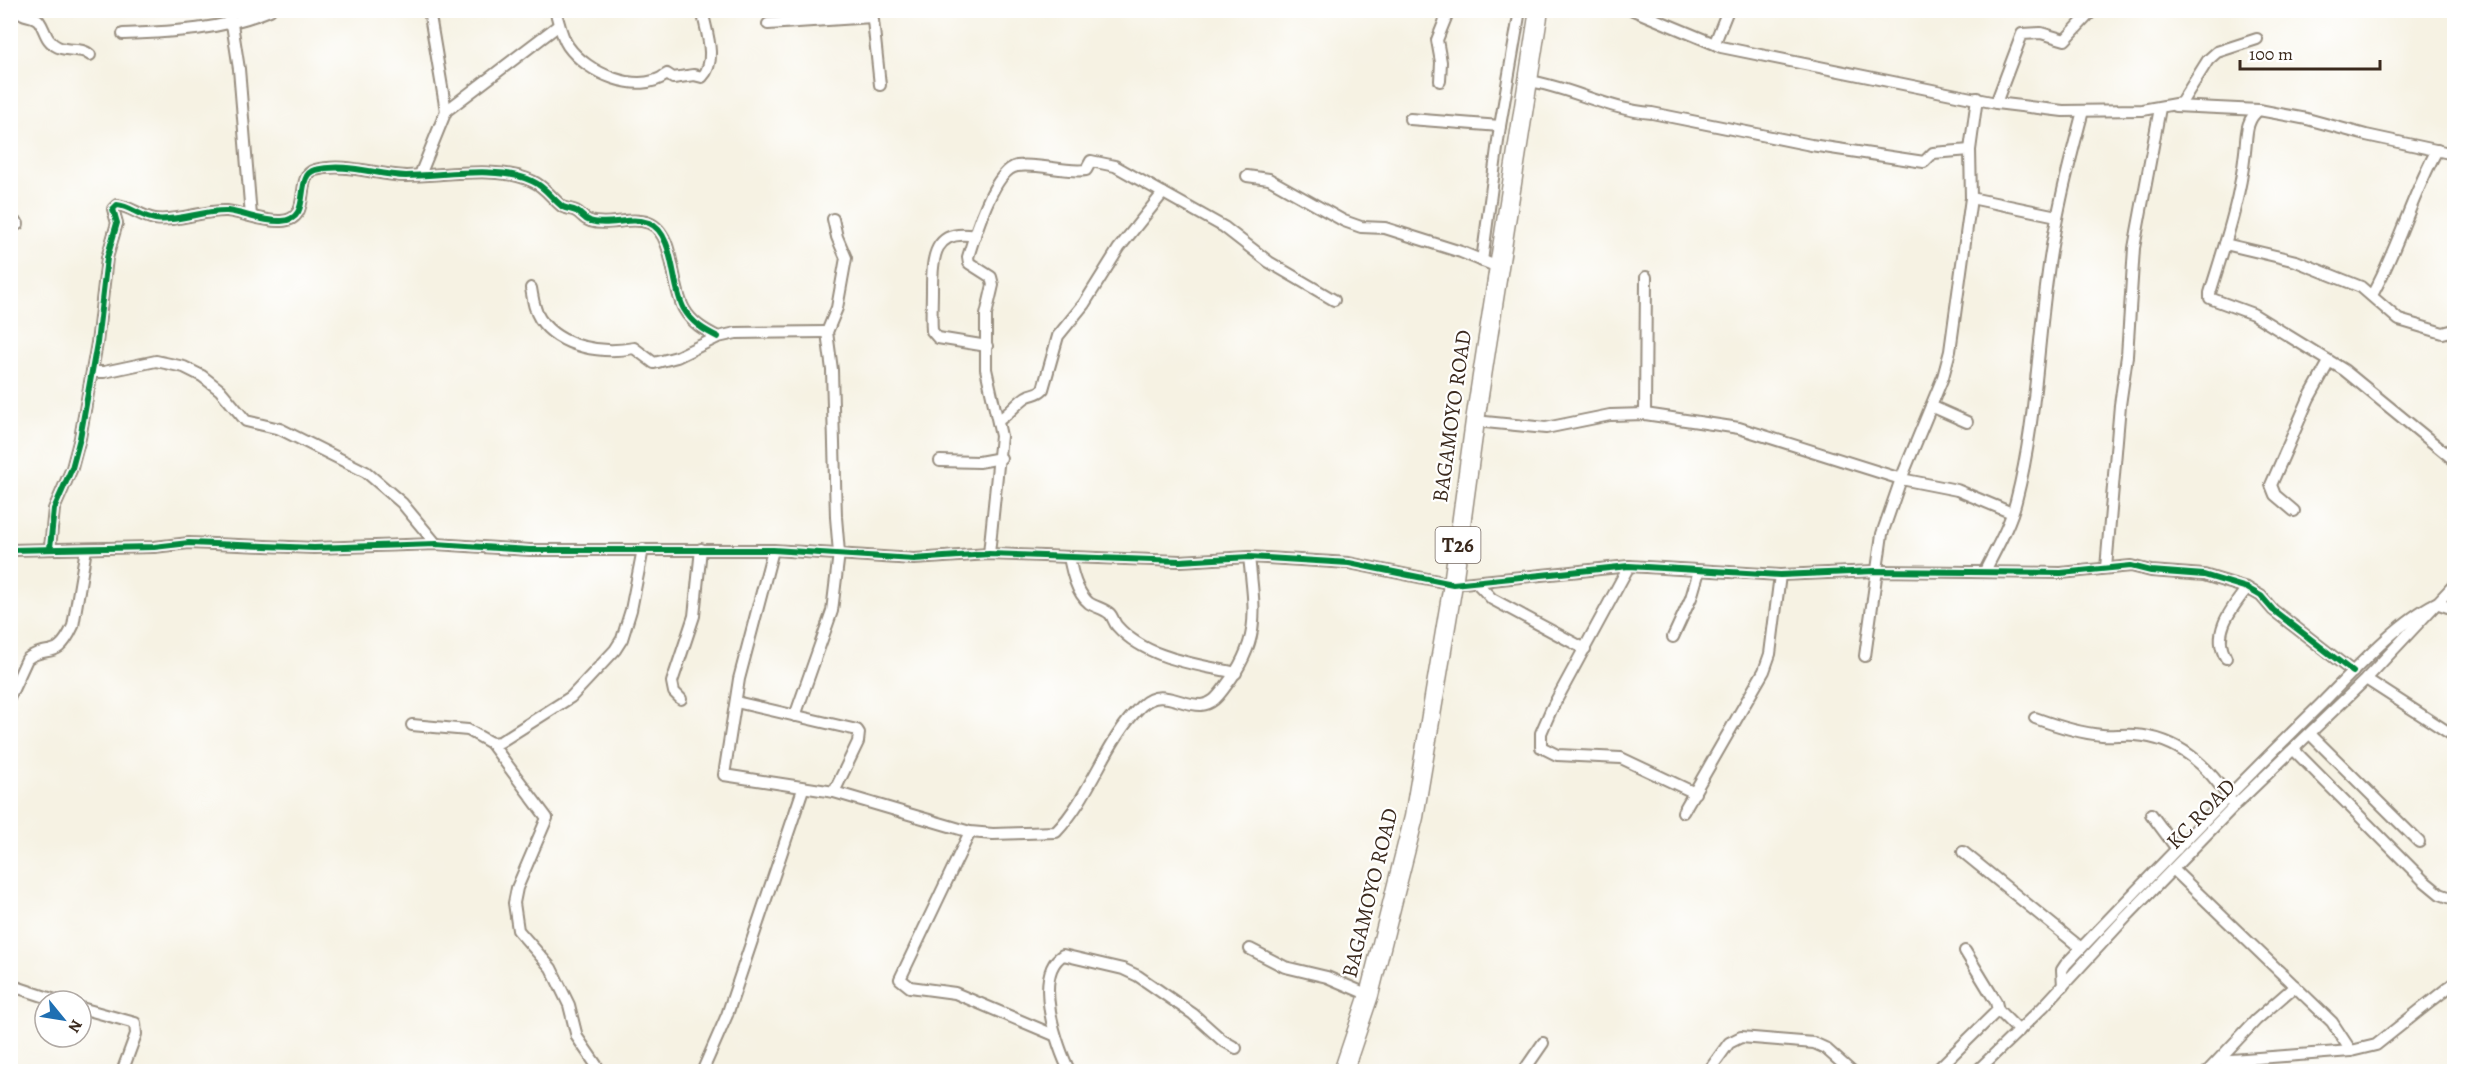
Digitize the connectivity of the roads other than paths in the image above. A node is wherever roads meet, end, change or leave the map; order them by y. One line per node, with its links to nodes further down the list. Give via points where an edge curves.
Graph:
1 (18, 10): 20 (street, via 40,22 54,45)
2 (226, 10): 14 (street)
3 (270, 10): 14 (street)
4 (429, 10): 29 (street)
5 (555, 10): 16 (street)
6 (702, 10): 16 (street, via 711,62 708,71 702,77 673,78 667,74 640,84 632,84 584,61 567,44)
7 (1449, 10): 21 (street, via 1437,40)
8 (1520, 10): 32 (street)
9 (1539, 10): 22 (highway, BAGAMOYO ROAD / T26)
10 (1633, 10): 19 (street)
11 (1728, 10): 19 (street)
12 (2092, 10): 25 (street, via 2065,40 2041,33 2022,34)
13 (872, 14): 15 (street); 23 (street)
14 (232, 24): 17 (street, via 184,32); 40 (street)
15 (768, 24)
16 (560, 25): 29 (street)
17 (123, 34)
18 (2257, 39): 26 (street, via 2217,52 2184,99)
19 (1717, 45): 24 (street)
20 (90, 55)
21 (1440, 81)
22 (1530, 81): 33 (street, via 1568,89 1625,111 1811,145 1924,162 1932,153); 45 (highway, BAGAMOYO ROAD / T26)
23 (880, 85)
24 (1977, 98): 25 (street); 33 (street)
25 (1996, 103): 30 (street)
26 (2174, 106): 27 (street); 28 (street)
27 (2160, 108): 30 (street); 79 (street, via 2134,248)
28 (2259, 110): 34 (street); 44 (street, via 2248,122 2243,170)
29 (446, 111): 36 (street)
30 (2083, 111): 41 (street)
31 (1410, 119): 32 (street)
32 (1500, 126): 45 (street)
33 (1970, 150): 39 (street)
34 (2437, 150): 35 (street); 48 (street)
35 (2454, 154)
36 (420, 175): 40 (street, via 348,168 313,171 307,178 299,212 292,218 280,221); 52 (street, via 517,176 547,189 564,207 578,211 594,223 650,223 667,245 682,307 699,327)
37 (1246, 176): 45 (street, via 1269,179 1344,221 1361,227 1385,228)
38 (1163, 193): 43 (street, via 1115,166 1098,161 1091,161 1086,170 1079,171 1017,166 1002,176); 49 (street, via 1224,226 1269,262); 58 (street, via 1058,336 1043,389 1024,398)
39 (1971, 198): 41 (street); 56 (street, via 1950,351)
40 (251, 216): 55 (street, via 227,211 159,219 117,205 113,209 117,224 104,278)
41 (2057, 216): 66 (street, via 2031,422)
42 (833, 219): 51 (street, via 846,258 837,308)
43 (975, 236): 53 (street, via 969,263 993,280 986,315); 53 (street, via 962,233 948,237 933,255 932,332 938,338)
44 (2225, 244): 48 (street, via 2312,266); 54 (street, via 2210,298 2253,314)
45 (1490, 264): 59 (highway, BAGAMOYO ROAD / T26)
46 (1646, 277): 57 (street)
47 (531, 288): 52 (street, via 545,325 591,349 614,352 633,348 654,363 677,357)
48 (2372, 295): 50 (street, via 2399,320 2443,333)
49 (1334, 300)
50 (2454, 330)
51 (827, 332): 52 (street, via 770,331); 74 (street)
52 (718, 337)
53 (987, 346): 58 (street, via 986,369)
54 (2329, 362): 62 (street); 65 (street, via 2271,485 2275,495)
55 (92, 372): 67 (street, via 156,361 184,367 211,382 246,421 273,426 366,472 402,503); 68 (street, via 72,468 54,509)
56 (1930, 406): 60 (street); 64 (street)
57 (1645, 414): 59 (street, via 1610,415 1539,429); 64 (street, via 1739,428)
58 (999, 420): 61 (street)
59 (1475, 421): 85 (highway, BAGAMOYO ROAD / T26)
60 (1966, 422)
61 (1001, 458): 63 (street); 75 (street)
62 (2454, 460)
63 (940, 461)
64 (1901, 479): 66 (street, via 1957,490); 81 (street, via 1882,534)
65 (2294, 511)
66 (2012, 513): 82 (street)
67 (436, 544): 69 (street, via 314,548 189,543); 70 (street, via 530,550)
68 (50, 548): 69 (street); 72 (street)
69 (86, 549): 98 (street, via 68,636 50,653 27,659)
70 (643, 549): 71 (street); 107 (street, via 634,599 615,650 565,702 508,738)
71 (702, 549): 73 (street); 100 (street, via 694,616 672,682)
72 (10, 550)
73 (772, 550): 74 (street); 101 (street)
74 (839, 554): 75 (street, via 914,559); 102 (street, via 832,610)
75 (989, 554): 76 (street)
76 (1069, 556): 77 (street, via 1180,561); 95 (street, via 1083,596 1110,614 1116,626 1142,645 1180,661)
77 (1249, 557): 85 (street, via 1349,563); 95 (street, via 1252,634 1245,660)
78 (1629, 566): 80 (street); 84 (street); 91 (street)
79 (2106, 568): 82 (street, via 2061,573); 87 (street, via 2131,566 2204,576)
80 (1699, 571): 83 (street); 90 (street)
81 (1875, 571): 82 (street); 83 (street); 92 (street)
82 (1985, 571)
83 (1780, 575): 111 (street, via 1770,654 1764,671)
84 (1476, 582): 85 (street); 91 (street, via 1492,599)
85 (1453, 584): 130 (highway, BAGAMOYO ROAD / T26, via 1414,817)
86 (2454, 585): 88 (street, KC ROAD)
87 (2247, 588): 93 (street, via 2222,625 2220,649); 94 (street)
88 (2436, 603): 89 (street); 94 (street, via 2419,612); 96 (street, KC ROAD)
89 (2454, 609)
90 (1673, 637)
91 (1585, 649): 111 (street, via 1551,710 1541,733 1541,747 1557,755 1621,758)
92 (1865, 656)
93 (2226, 658)
94 (2353, 672): 97 (street)
95 (1236, 673): 116 (street, via 1209,704 1196,705 1160,696 1147,700 1130,718 1056,832)
96 (2366, 679): 99 (street, KC ROAD); 106 (street)
97 (2338, 687): 99 (street); 112 (street)
98 (10, 696)
99 (2348, 696): 105 (street, KC ROAD)
100 (681, 699)
101 (736, 702): 102 (street); 109 (street, via 724,775)
102 (795, 716): 110 (street, via 841,724 859,733)
103 (2034, 718): 112 (street, via 2073,731 2160,740 2205,765)
104 (412, 725): 107 (street, via 468,730)
105 (2310, 734): 108 (street, KC ROAD); 117 (street)
106 (2454, 736)
107 (491, 743): 141 (street, via 547,818 517,888 514,903 518,930 551,968 569,1005 577,1036)
108 (2294, 750): 113 (street, KC ROAD); 121 (street, via 2423,880 2440,894)
109 (803, 789): 110 (street); 142 (street, via 727,1015)
110 (834, 792): 116 (street)
111 (1695, 793): 114 (street)
112 (2228, 796): 113 (street); 118 (street)
113 (2234, 806): 120 (street, KC ROAD)
114 (1683, 812)
115 (2151, 814): 118 (street)
116 (970, 832): 134 (street, via 900,979 910,987 954,993)
117 (2419, 842)
118 (2177, 849): 122 (street)
119 (1963, 852): 122 (street)
120 (2174, 870): 127 (street); 128 (street, KC ROAD)
121 (2454, 899)
122 (2081, 948): 128 (street, via 2062,970)
123 (1250, 949): 130 (street, via 1285,967 1327,977)
124 (1965, 951): 131 (street)
125 (2454, 983): 137 (street, via 2376,1045)
126 (10, 985): 129 (street)
127 (2295, 986): 137 (street, via 2332,1022); 139 (street)
128 (2063, 987): 133 (street, KC ROAD)
129 (33, 993)
130 (1369, 995): 144 (highway, BAGAMOYO ROAD / T26)
131 (1998, 1010): 133 (street); 138 (street)
132 (93, 1011): 140 (street, via 135,1023 136,1034)
133 (2019, 1031): 150 (street, KC ROAD)
134 (1054, 1035): 136 (street, via 1048,996 1050,978 1063,955 1138,976); 143 (street)
135 (1544, 1043): 145 (street)
136 (1236, 1048)
137 (2351, 1051): 139 (street)
138 (1947, 1060): 148 (street); 149 (street)
139 (2218, 1060): 151 (street)
140 (122, 1071)
141 (601, 1071)
142 (702, 1071)
143 (1070, 1071)
144 (1343, 1071)
145 (1523, 1071)
146 (1708, 1071): 147 (street, via 1729,1043 1741,1037 1819,1044)
147 (1852, 1071)
148 (1935, 1071)
149 (1945, 1071)
150 (1976, 1071)
151 (2207, 1071)

